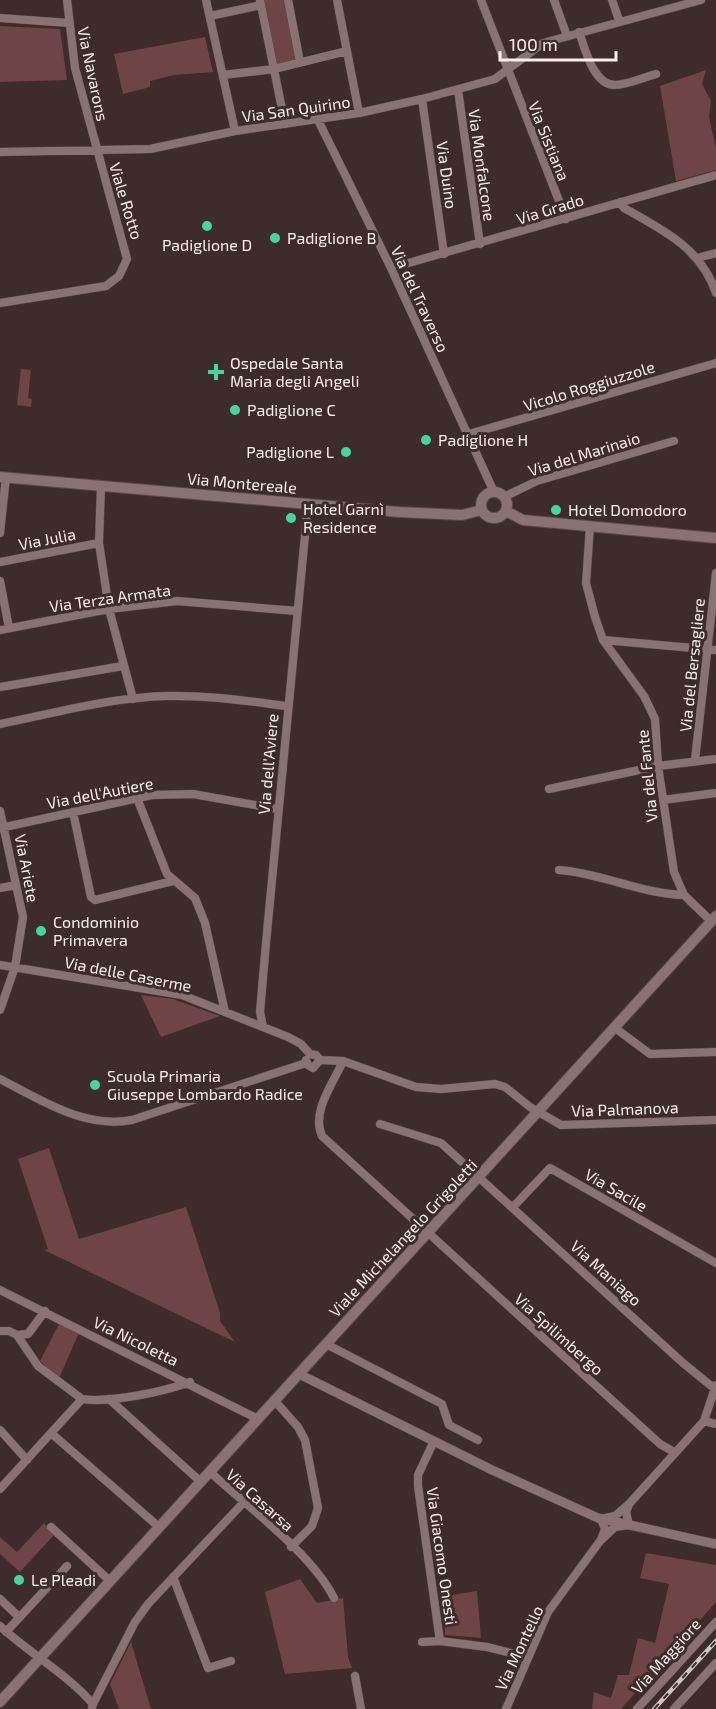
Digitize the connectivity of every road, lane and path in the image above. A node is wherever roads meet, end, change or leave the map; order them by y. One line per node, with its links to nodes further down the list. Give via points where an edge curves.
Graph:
1 (67, 0): 14 (street, Via Navarons)
2 (206, 0): 11 (street)
3 (288, 0): 18 (street)
4 (337, 0): 17 (street)
5 (481, 0): 20 (street, Via Sistiana)
6 (554, 0): 16 (street)
7 (612, 0): 13 (street)
8 (701, 0): 10 (street, Via San Quirino)
9 (260, 3): 11 (street); 19 (street)
10 (671, 4): 13 (street, Via San Quirino)
11 (210, 16): 22 (street)
12 (0, 18): 14 (street)
13 (619, 20): 15 (street, Via San Quirino)
14 (69, 23): 30 (street, Via Navarons, via 75,68)
15 (579, 32): 16 (street, Via San Quirino); 21 (street, via 592,67 610,85)
16 (567, 36): 20 (street, Via San Quirino, via 534,48)
17 (347, 51): 18 (street); 25 (street)
18 (300, 62): 19 (street)
19 (273, 69): 22 (street); 27 (street)
20 (507, 72): 23 (street, Via San Quirino); 33 (street, Via Sistiana)
21 (656, 74)
22 (223, 75): 28 (street)
23 (458, 90): 24 (street, Via San Quirino); 34 (street, Via Monfalcone)
24 (422, 99): 25 (street, Via San Quirino); 36 (street, Via Duino)
25 (359, 113): 26 (street, Via San Quirino)
26 (318, 120): 27 (street, Via San Quirino); 38 (street, Via del Traverso)
27 (285, 124): 28 (street, Via San Quirino)
28 (235, 131): 30 (street, Via San Quirino, via 150,149)
29 (0, 152): 30 (street, Via San Quirino)
30 (98, 152): 40 (street, Viale Rotto, via 127,252 122,272 106,286)
31 (716, 175): 32 (street, Via Grado)
32 (620, 202): 33 (street, Via Grado); 37 (street, via 674,237)
33 (566, 219): 34 (street, Via Grado)
34 (480, 244): 36 (street, Via Grado)
35 (716, 253): 37 (street)
36 (444, 254): 38 (street, Via Grado)
37 (697, 258): 39 (street)
38 (391, 268): 42 (street, Via del Traverso)
39 (716, 293)
40 (0, 303)
41 (716, 363): 42 (street, Vicolo Roggiuzzole)
42 (469, 434): 46 (street, Via del Traverso)
43 (674, 441): 46 (street, Via del Marinaio)
44 (3, 477): 45 (main road, Via Montereale); 51 (street)
45 (101, 486): 47 (main road, Via Montereale); 53 (street)
46 (499, 495): 48 (main road, via 483,498); 49 (main road)
47 (308, 504): 48 (main road, Via Montereale, via 462,515); 58 (street, Via dell'Aviere)
48 (482, 510): 49 (main road, via 487,517 496,518)
49 (506, 511): 50 (main road, via 523,520)
50 (590, 526): 52 (main road); 61 (street, Via del Fante, via 585,583)
51 (0, 533)
52 (716, 538)
53 (99, 543): 54 (street, Via Julia); 57 (street)
54 (0, 562)
55 (716, 573): 62 (street, Via del Bersagliere)
56 (0, 581): 59 (street)
57 (109, 609): 58 (street, Via Terza Armata, via 177,602); 59 (street, Via Terza Armata); 64 (street)
58 (297, 611): 67 (street, Via dell'Aviere)
59 (9, 628): 60 (street, Via Terza Armata)
60 (0, 630)
61 (603, 640): 62 (street); 71 (street, Via del Fante, via 644,696 655,719)
62 (706, 650): 63 (street); 70 (street, Via del Bersagliere)
63 (716, 650)
64 (123, 666): 65 (street); 66 (street)
65 (0, 687)
66 (133, 699): 67 (street, via 206,697); 68 (street)
67 (287, 706): 76 (street, Via dell'Aviere)
68 (0, 724)
69 (716, 759): 70 (street)
70 (695, 760): 71 (street)
71 (658, 765): 72 (street); 75 (street, Via del Fante)
72 (549, 789)
73 (716, 793): 75 (street)
74 (137, 798): 76 (street, Via dell'Autiere, via 193,794); 78 (street, Via dell'Autiere); 81 (street)
75 (663, 800): 84 (street, Via del Fante, via 674,872)
76 (277, 809): 90 (street, Via dell'Aviere, via 260,1012)
77 (0, 811): 79 (street, Via Ariete)
78 (73, 812): 79 (street, Via dell'Autiere); 81 (street, via 91,897 95,900)
79 (3, 828): 82 (street, Via Ariete)
80 (559, 870): 84 (street)
81 (173, 881): 89 (street, via 195,898 205,923)
82 (16, 885): 83 (street); 87 (street, Via Ariete, via 23,916)
83 (0, 888)
84 (684, 895): 85 (street, Via del Fante)
85 (714, 918): 91 (main road, Viale Michelangelo Grigoletti)
86 (0, 965): 87 (street, Via delle Caserme)
87 (15, 967): 88 (street, Via Ariete); 89 (street, Via delle Caserme, via 182,995)
88 (0, 1010)
89 (225, 1012): 90 (street, Via delle Caserme)
90 (263, 1028): 93 (street, Via delle Caserme, via 301,1044)
91 (615, 1028): 92 (street, via 650,1053); 98 (main road, Viale Michelangelo Grigoletti)
92 (716, 1052)
93 (310, 1054): 94 (street, Via delle Caserme); 96 (street)
94 (320, 1060): 95 (street, Via delle Caserme); 96 (street, Via delle Caserme, via 315,1067)
95 (343, 1061): 98 (street, Via delle Caserme, via 416,1087 495,1084 505,1087); 103 (street, Via Spilimbergo, via 317,1124 322,1136)
96 (306, 1063): 97 (street, via 111,1124 60,1110)
97 (0, 1079)
98 (538, 1113): 99 (street, Via Palmanova, via 561,1125); 101 (main road, Viale Michelangelo Grigoletti)
99 (716, 1120)
100 (380, 1124): 101 (street, Via Maniago, via 441,1143)
101 (479, 1177): 102 (street, Via Maniago); 103 (main road, Viale Michelangelo Grigoletti)
102 (513, 1207): 104 (street, Via Sacile, via 550,1168); 112 (street, Via Maniago, via 683,1363)
103 (429, 1233): 109 (main road, Viale Michelangelo Grigoletti); 123 (street, Via Spilimbergo, via 660,1444)
104 (716, 1263)
105 (0, 1290): 106 (street, Via Nicoletta)
106 (45, 1311): 108 (street, via 28,1334); 111 (street, Via Nicoletta)
107 (0, 1331): 108 (street, via 9,1330)
108 (17, 1335): 113 (street, via 38,1366)
109 (326, 1344): 110 (main road, Viale Michelangelo Grigoletti); 121 (street, via 442,1404 449,1425)
110 (298, 1374): 115 (main road, Viale Michelangelo Grigoletti); 122 (street)
111 (190, 1382): 114 (street); 116 (street, Via Nicoletta)
112 (716, 1387): 117 (street)
113 (82, 1399): 114 (street); 120 (street)
114 (110, 1399): 126 (street)
115 (274, 1400): 116 (main road, Viale Michelangelo Grigoletti); 136 (street, Via Casarsa, via 305,1440 318,1508 312,1526)
116 (258, 1419): 125 (main road, Viale Michelangelo Grigoletti)
117 (704, 1421): 118 (street); 123 (street)
118 (716, 1424)
119 (0, 1430): 124 (street)
120 (51, 1433): 124 (street); 133 (street)
121 (478, 1440)
122 (434, 1441): 130 (street); 145 (street, Via Giacomo Onesti, via 418,1475 418,1486)
123 (674, 1452): 129 (street)
124 (27, 1460): 127 (street)
125 (210, 1472): 126 (main road, Viale Michelangelo Grigoletti); 128 (street, Via Casarsa)
126 (201, 1482): 133 (main road, Viale Michelangelo Grigoletti)
127 (0, 1489)
128 (243, 1503): 136 (street, Via Casarsa); 138 (street)
129 (629, 1504): 130 (street, via 615,1516); 131 (street)
130 (601, 1519): 131 (street); 134 (street, via 604,1529)
131 (629, 1525): 134 (street, via 615,1527); 135 (street)
132 (51, 1527): 139 (street)
133 (159, 1527): 139 (main road, Viale Michelangelo Grigoletti)
134 (600, 1541): 147 (street, Via Montello, via 548,1612)
135 (716, 1545)
136 (291, 1547): 140 (street, Via Casarsa, via 326,1582)
137 (67, 1566): 142 (street)
138 (173, 1577): 149 (street, via 208,1668); 153 (street, via 135,1622)
139 (110, 1581): 148 (main road, Viale Michelangelo Grigoletti)
140 (334, 1598)
141 (0, 1599): 142 (street)
142 (19, 1617): 144 (street)
143 (716, 1622): 156 (street, Via Maggiore)
144 (3, 1629): 148 (street)
145 (440, 1641): 146 (street, Via Giacomo Onesti); 147 (street, Via Giacomo Onesti)
146 (422, 1642)
147 (527, 1657): 155 (street, Via Montello)
148 (40, 1658): 152 (main road, Viale Michelangelo Grigoletti); 153 (street, via 82,1691)
149 (231, 1661)
150 (716, 1663): 157 (street)
151 (356, 1676): 154 (street)
152 (2, 1697)
153 (92, 1706)
154 (362, 1709)
155 (507, 1709)
156 (637, 1709)
157 (674, 1709)

